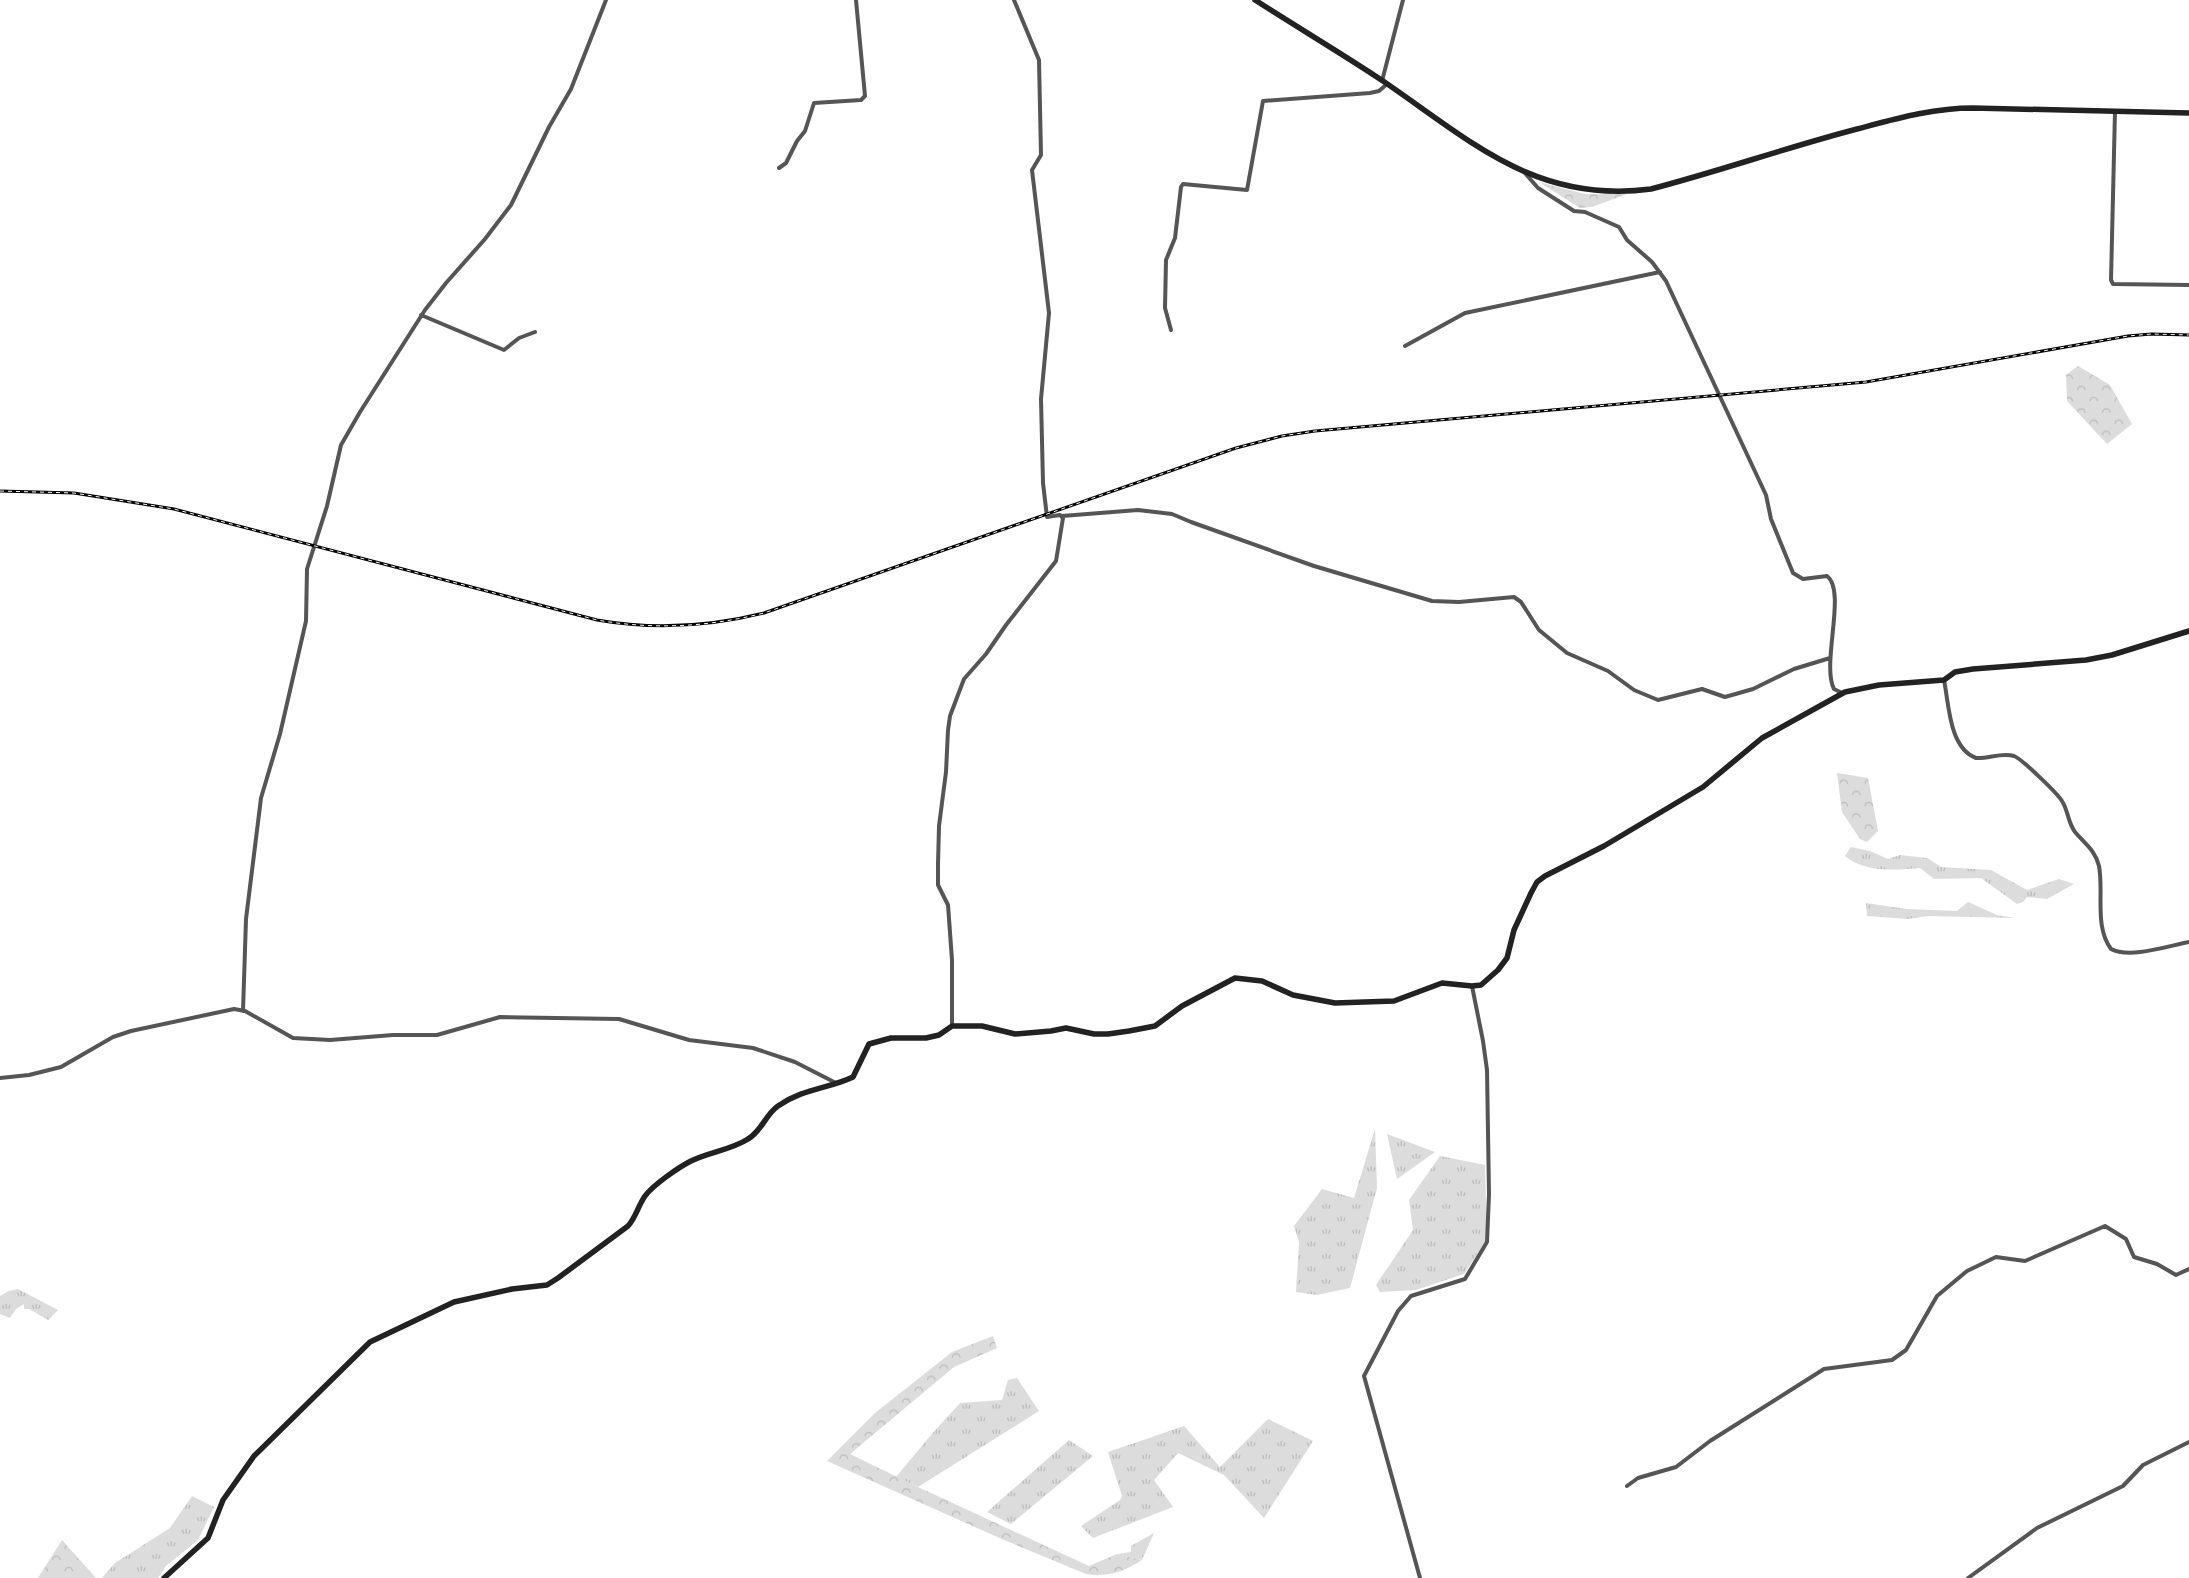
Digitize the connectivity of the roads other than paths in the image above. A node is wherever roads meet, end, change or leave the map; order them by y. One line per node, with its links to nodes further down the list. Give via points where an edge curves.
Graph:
1 (606, 0): 13 (street, via 571,89 511,206)
2 (856, 0): 9 (street, via 865,96 862,100 814,103 805,131 786,163)
3 (1014, 0): 17 (street, via 1039,60 1041,155 1032,170 1049,313 1041,399 1043,483 1047,517)
4 (1255, 0): 6 (street)
5 (1403, 0): 6 (street)
6 (1384, 82): 10 (street, via 1442,123); 14 (street, via 1379,91 1370,93 1263,101 1247,190 1181,186 1174,238 1166,260 1165,308)
7 (2115, 111): 8 (street); 10 (street, via 1940,109 1796,145 1680,182 1634,192 1571,187); 12 (street, via 2111,280 2113,284)
8 (2189, 113)
9 (779, 168)
10 (1525, 173): 11 (street, via 1538,188 1574,211 1585,212 1619,227 1627,240)
11 (1660, 272): 16 (street, via 1465,313); 19 (street, via 1766,495 1771,520 1793,573 1804,579 1827,576 1832,581 1835,609)
12 (2189, 285)
13 (421, 315): 15 (street, via 504,350 519,338); 24 (street, via 344,439 309,563 306,621 280,734 261,798 246,919)
14 (1171, 330)
15 (535, 332)
16 (1405, 346)
17 (1062, 516): 19 (street, via 1138,510 1172,514 1314,566 1432,601 1514,597 1539,630 1567,653 1608,671 1634,690 1658,700 1702,689 1725,697); 25 (street, via 1056,561 964,680 950,716 939,826 938,885 948,905)
18 (2189, 631): 20 (street, via 2103,656 1955,672)
19 (1830, 658): 21 (street, via 1832,686)
20 (1944, 680): 21 (street, via 1879,685); 22 (street, via 1955,736 1964,750 1976,758 2014,756 2062,801 2075,832 2094,853 2099,867 2102,924 2111,949 2138,952)
21 (1842, 694): 23 (street, via 1762,738 1703,787 1537,882 1514,930 1507,958 1481,985)
22 (2189, 942)
23 (1472, 986): 25 (street, via 1442,983 1394,1001 1335,1003 1293,995 1262,981 1235,978 1182,1006 1155,1026 1129,1031 1094,1034 1066,1028 1015,1034 982,1026); 32 (street, via 1487,1070 1487,1242 1465,1279 1411,1296 1398,1311 1364,1376)
24 (243, 1011): 26 (street, via 226,1009 131,1031 113,1037 61,1067); 27 (street, via 293,1038 330,1040 438,1034 500,1017 620,1019 689,1040 753,1048 795,1062)
25 (952, 1026): 27 (street, via 926,1038 891,1038 869,1044 853,1078)
26 (0, 1078)
27 (836, 1083): 31 (street, via 806,1091 780,1104 770,1112 758,1133 749,1139 677,1170 645,1196 628,1226 548,1285 454,1302 370,1342 254,1456 223,1500 208,1538)
28 (2189, 1269): 30 (street, via 2176,1275 2157,1264 2134,1257 2126,1239 2105,1226 2025,1262 1996,1257 1967,1270 1938,1296 1906,1350 1892,1360 1824,1368 1710,1441 1676,1467 1638,1478)
29 (2189, 1442): 33 (street, via 2143,1465 2123,1486 2037,1528)
30 (1627, 1486)
31 (164, 1578)
32 (1420, 1578)
33 (1968, 1578)

